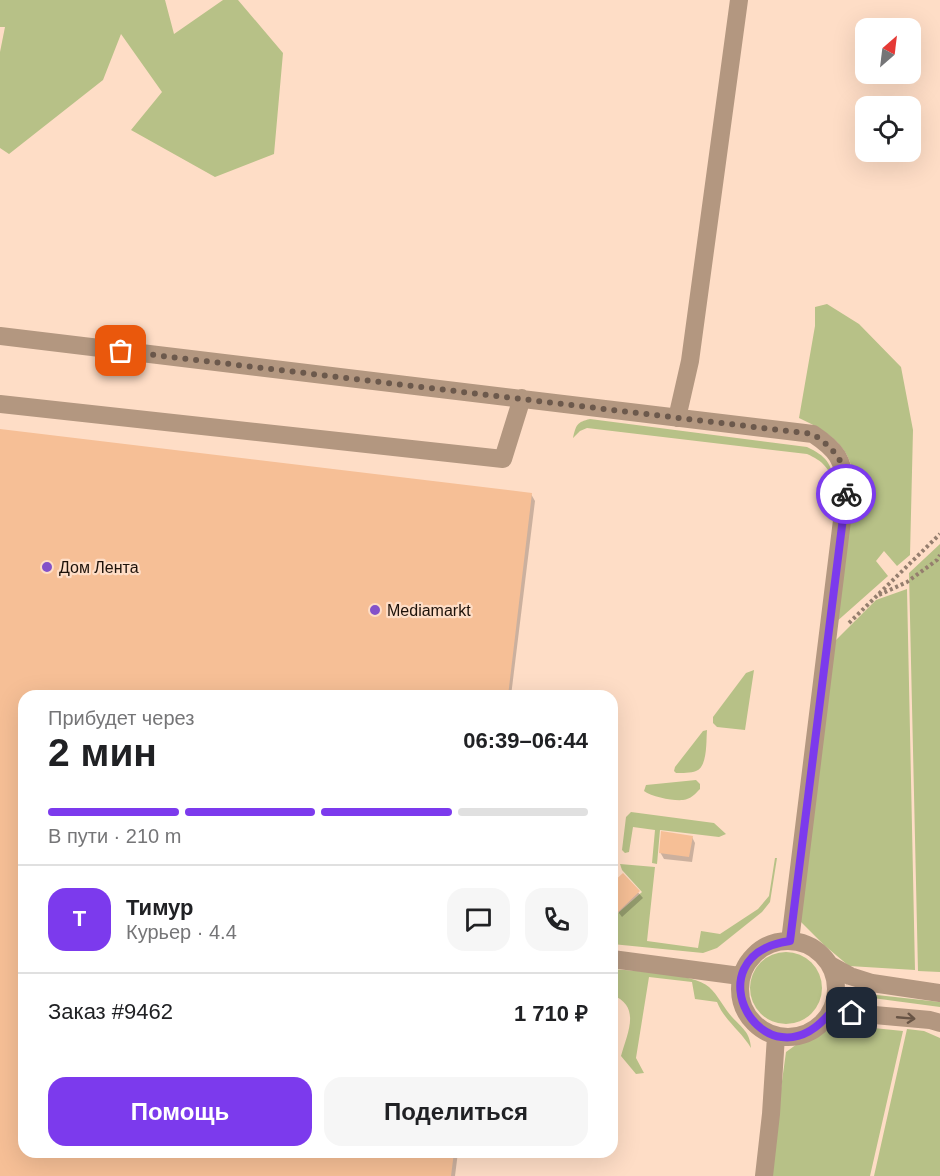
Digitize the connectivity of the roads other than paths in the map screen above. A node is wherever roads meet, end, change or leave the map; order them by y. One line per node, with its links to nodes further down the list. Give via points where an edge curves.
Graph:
1 (739, 0): 5 (lane, via 690,360)
2 (0, 336): 3 (lane)
3 (522, 398): 4 (lane, via 503,459); 5 (lane)
4 (0, 404)
5 (678, 418): 6 (lane, via 813,434 831,447 844,467 846,488)
6 (790, 941): 8 (lane, via 819,952); 9 (lane, via 773,943 759,951)
7 (618, 960): 9 (lane)
8 (830, 965): 10 (lane, via 872,983); 11 (lane, via 836,981 836,998)
9 (740, 976): 13 (lane, via 742,1002 749,1017)
10 (940, 993)
11 (830, 1013): 12 (lane, one-way to 12); 13 (lane, via 809,1033)
12 (940, 1023)
13 (776, 1036): 14 (lane)
14 (764, 1176)

